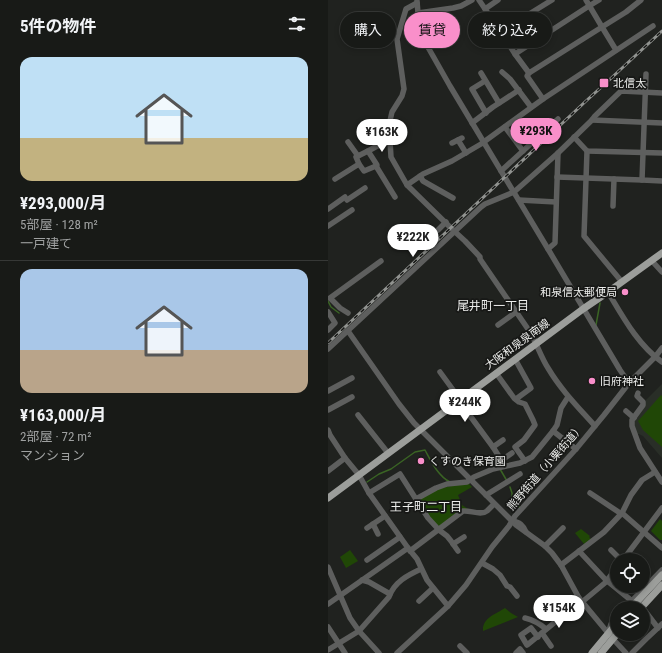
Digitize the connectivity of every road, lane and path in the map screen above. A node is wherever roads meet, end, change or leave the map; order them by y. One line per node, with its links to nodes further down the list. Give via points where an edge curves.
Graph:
1 (472, 0): 12 (street, via 453,8)
2 (479, 0): 10 (street)
3 (498, 0): 10 (street)
4 (552, 0): 14 (street)
5 (586, 0): 9 (street)
6 (599, 0): 9 (street)
7 (641, 0): 16 (street)
8 (417, 2): 11 (street); 43 (street, via 406,10 397,39 404,89 392,112 389,125)
9 (589, 6): 16 (street); 20 (street)
10 (485, 9): 13 (street)
11 (418, 12)
12 (425, 12)
13 (487, 12)
14 (532, 12)
15 (653, 26): 19 (street)
16 (602, 27): 19 (street); 23 (street)
17 (429, 48): 38 (street)
18 (511, 48): 20 (street)
19 (616, 50): 31 (street)
20 (515, 54): 23 (street)
21 (502, 72): 27 (street)
22 (481, 73): 25 (street)
23 (529, 73): 31 (street, via 527,76)
24 (646, 74): 29 (street)
25 (485, 81): 32 (street); 34 (street, via 472,89)
26 (615, 81): 28 (street, via 623,89)
27 (518, 90): 32 (street); 33 (street)
28 (621, 91): 29 (street); 36 (street)
29 (645, 92): 30 (street); 37 (street)
30 (662, 93)
31 (543, 99): 33 (street)
32 (499, 103): 34 (street)
33 (531, 107): 40 (street)
34 (486, 113): 38 (street)
35 (558, 119): 47 (street)
36 (592, 120): 37 (street); 41 (street)
37 (644, 122): 39 (street); 49 (street)
38 (472, 123): 45 (street)
39 (662, 123)
40 (505, 127): 45 (street); 47 (street)
41 (574, 137): 48 (street); 51 (street)
42 (348, 142): 53 (street)
43 (390, 142): 46 (street); 64 (street, via 391,157)
44 (452, 143): 50 (street, via 460,139)
45 (484, 143): 50 (street); 56 (street)
46 (368, 151): 53 (street); 55 (street)
47 (523, 151): 56 (street)
48 (587, 151): 49 (street); 59 (street)
49 (643, 152): 52 (street); 62 (street)
50 (466, 153): 57 (street)
51 (558, 153): 58 (street); 66 (street)
52 (662, 153)
53 (358, 156): 54 (street, via 356,157)
54 (359, 164): 55 (street, via 364,171); 60 (street)
55 (376, 166): 67 (street)
56 (501, 172): 66 (street)
57 (420, 176): 64 (street); 68 (street, via 423,181)
58 (557, 178): 59 (street); 70 (street)
59 (586, 178): 61 (street); 83 (street, via 584,236)
60 (335, 179)
61 (614, 179): 62 (street); 71 (street)
62 (642, 180): 63 (street)
63 (662, 181)
64 (407, 185): 74 (street)
65 (365, 188): 72 (street)
66 (514, 192): 69 (street); 77 (street, via 485,204)
67 (395, 197)
68 (453, 198)
69 (519, 200): 70 (street); 78 (street)
70 (556, 202): 78 (street, via 555,243)
71 (613, 206)
72 (328, 209)
73 (352, 210): 75 (street)
74 (446, 222): 76 (street); 77 (street)
75 (328, 226)
76 (438, 230)
77 (455, 231): 88 (street, via 480,257); 92 (street)
78 (548, 250): 86 (street)
79 (662, 254): 81 (main road, 大阪和泉泉南線)
80 (381, 261): 85 (street)
81 (652, 261): 82 (street); 83 (main road, 大阪和泉泉南線)
82 (662, 272)
83 (622, 282): 84 (main road, 大阪和泉泉南線)
84 (608, 292): 86 (main road, 大阪和泉泉南線); 96 (street, via 639,340)
85 (330, 298): 89 (street)
86 (583, 309): 93 (main road, 大阪和泉泉南線); 102 (street)
87 (328, 312): 91 (street, via 336,323)
88 (516, 312): 90 (street); 93 (street)
89 (348, 313)
90 (498, 325)
91 (328, 330)
92 (348, 331): 95 (street); 115 (street, via 399,404)
93 (537, 344): 97 (main road, 大阪和泉泉南線); 106 (street, via 547,367)
94 (662, 348): 96 (street, 熊野街道（小栗街道）)
95 (328, 349)
96 (655, 357): 98 (street); 102 (street, 熊野街道（小栗街道）)
97 (515, 359): 100 (main road, 大阪和泉泉南線); 108 (street, via 530,388)
98 (662, 362)
99 (440, 372): 107 (street, via 447,378)
100 (496, 373): 107 (main road, 大阪和泉泉南線); 108 (street)
101 (352, 378): 103 (street)
102 (628, 383): 113 (street, 熊野街道（小栗街道）)
103 (328, 391)
104 (638, 393): 112 (street, via 637,396 643,405)
105 (352, 396): 109 (street)
106 (568, 397): 113 (street); 116 (street)
107 (460, 400): 115 (main road, 大阪和泉泉南線); 118 (street)
108 (516, 400): 124 (street, via 525,404 535,426 515,447)
109 (328, 410)
110 (626, 411): 112 (street)
111 (358, 414): 120 (street)
112 (634, 418): 127 (street, via 632,426 640,448)
113 (595, 426): 119 (street, 熊野街道（小栗街道）)
114 (328, 430): 122 (street)
115 (421, 430): 120 (main road, 大阪和泉泉南線); 130 (street)
116 (553, 431): 119 (street); 124 (street, via 532,457)
117 (503, 440): 118 (street)
118 (493, 447): 123 (street)
119 (576, 449): 141 (street, 熊野街道（小栗街道）)
120 (388, 453): 129 (main road, 大阪和泉泉南線)
121 (512, 453): 123 (street)
122 (345, 458): 126 (street); 129 (street)
123 (502, 460): 125 (street)
124 (525, 461): 125 (street)
125 (505, 466): 130 (street)
126 (328, 471)
127 (655, 472): 131 (street); 139 (street, via 642,480)
128 (520, 474): 134 (street)
129 (359, 475): 133 (street); 135 (main road, 大阪和泉泉南線)
130 (470, 480): 134 (street); 136 (street, via 447,484)
131 (662, 482)
132 (590, 492): 139 (street)
133 (369, 493): 136 (street, via 400,474); 140 (street)
134 (486, 496): 137 (street)
135 (328, 498)
136 (416, 499): 145 (street)
137 (494, 504): 141 (street); 145 (street, via 483,513 463,510)
138 (662, 508): 146 (street)
139 (622, 512): 146 (street); 156 (street, via 604,532)
140 (385, 516): 142 (street); 148 (street)
141 (512, 521): 151 (street); 160 (street, 熊野街道（小栗街道）)
142 (373, 524): 143 (street); 147 (street)
143 (367, 528)
144 (563, 528): 151 (street)
145 (439, 530): 150 (street); 153 (street)
146 (644, 532): 152 (street); 158 (street)
147 (378, 534)
148 (400, 537): 153 (street); 159 (street)
149 (464, 538): 150 (street)
150 (453, 544): 155 (street)
151 (545, 546): 161 (street)
152 (662, 548)
153 (409, 550): 163 (street); 167 (street)
154 (611, 550): 157 (street)
155 (458, 551)
156 (579, 551): 161 (street); 168 (street)
157 (614, 553)
158 (628, 553)
159 (367, 560)
160 (482, 563): 173 (street, via 500,575); 181 (street, 熊野街道（小栗街道）)
161 (561, 565): 174 (street)
162 (328, 567): 172 (street)
163 (421, 569): 170 (street); 171 (street, via 396,584)
164 (662, 570): 176 (street)
165 (662, 575): 177 (main road)
166 (610, 576): 168 (street)
167 (362, 580): 171 (street); 172 (street)
168 (607, 580): 174 (street); 175 (street)
169 (662, 585): 178 (main road)
170 (432, 588): 179 (street); 181 (street)
171 (390, 594): 186 (street)
172 (340, 595): 180 (street); 186 (street)
173 (517, 596)
174 (581, 600): 187 (street, via 565,609); 188 (street)
175 (628, 601)
176 (634, 601)
177 (634, 601)
178 (650, 601)
179 (419, 602)
180 (328, 604)
181 (448, 606): 198 (street, 熊野街道（小栗街道）)
182 (650, 617): 184 (street)
183 (525, 618): 187 (street, via 539,623)
184 (660, 626): 205 (street)
185 (329, 629): 192 (street)
186 (358, 631): 192 (street); 197 (street)
187 (542, 633): 194 (street)
188 (610, 633)
189 (610, 637): 202 (main road)
190 (610, 638): 203 (main road)
191 (617, 641): 204 (street)
192 (339, 643): 195 (street); 196 (street)
193 (460, 646): 199 (street)
194 (551, 646)
195 (328, 650)
196 (345, 653)
197 (379, 653)
198 (397, 653)
199 (468, 653)
200 (516, 653): 201 (street, via 520,650)
201 (523, 653)
202 (592, 653)
203 (601, 653)
204 (626, 653)
205 (632, 653)

